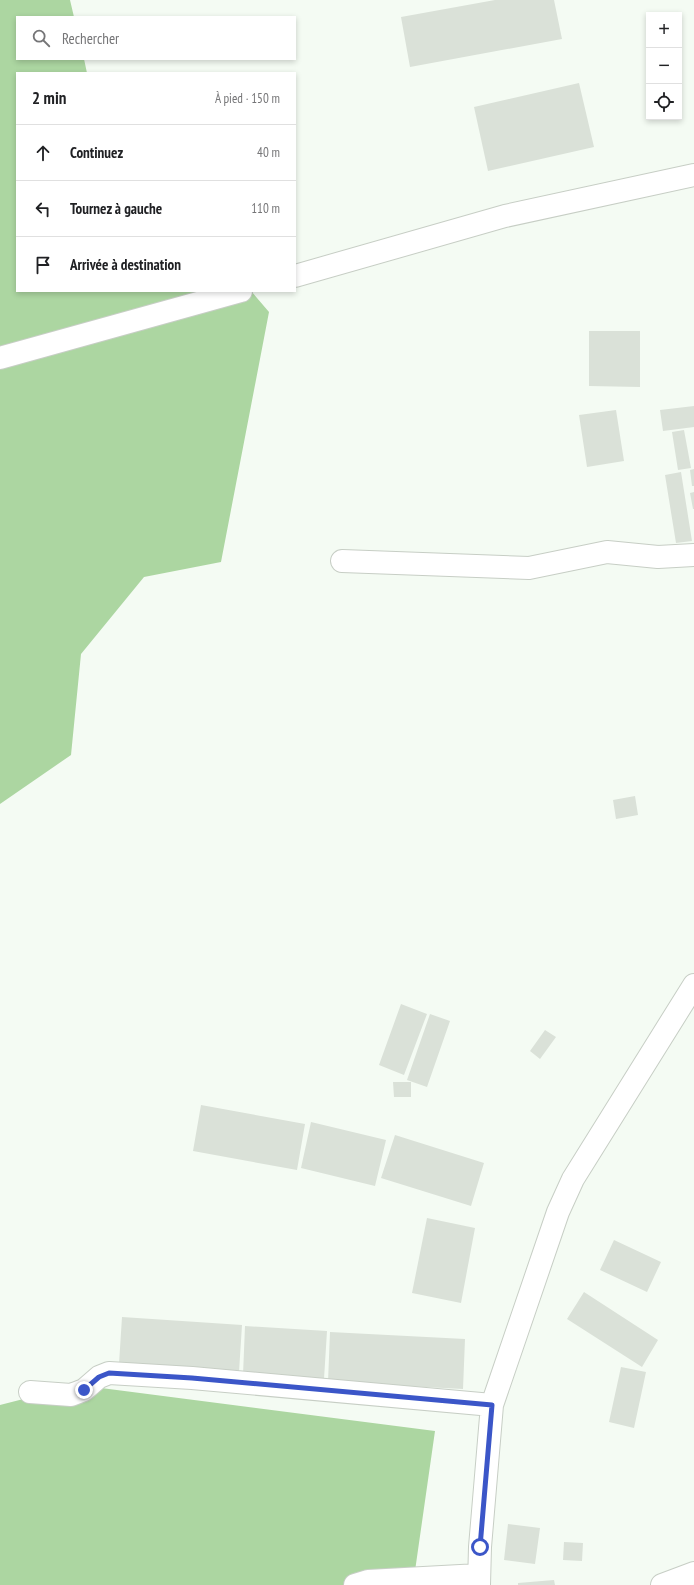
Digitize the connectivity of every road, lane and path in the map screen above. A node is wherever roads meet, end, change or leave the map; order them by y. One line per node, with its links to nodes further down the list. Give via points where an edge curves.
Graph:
1 (694, 175): 2 (street, via 505,216)
2 (296, 276)
3 (237, 292): 4 (street)
4 (0, 358)
5 (694, 555): 6 (street, via 658,557 607,552 529,568)
6 (342, 561)
7 (694, 985): 9 (street, via 573,1179 558,1212)
8 (30, 1392): 9 (street, via 71,1395 84,1390 99,1377 109,1373)
9 (492, 1405): 11 (street)
10 (694, 1573): 13 (street)
11 (479, 1580): 12 (street, via 368,1581)
12 (355, 1585)
13 (662, 1585)

